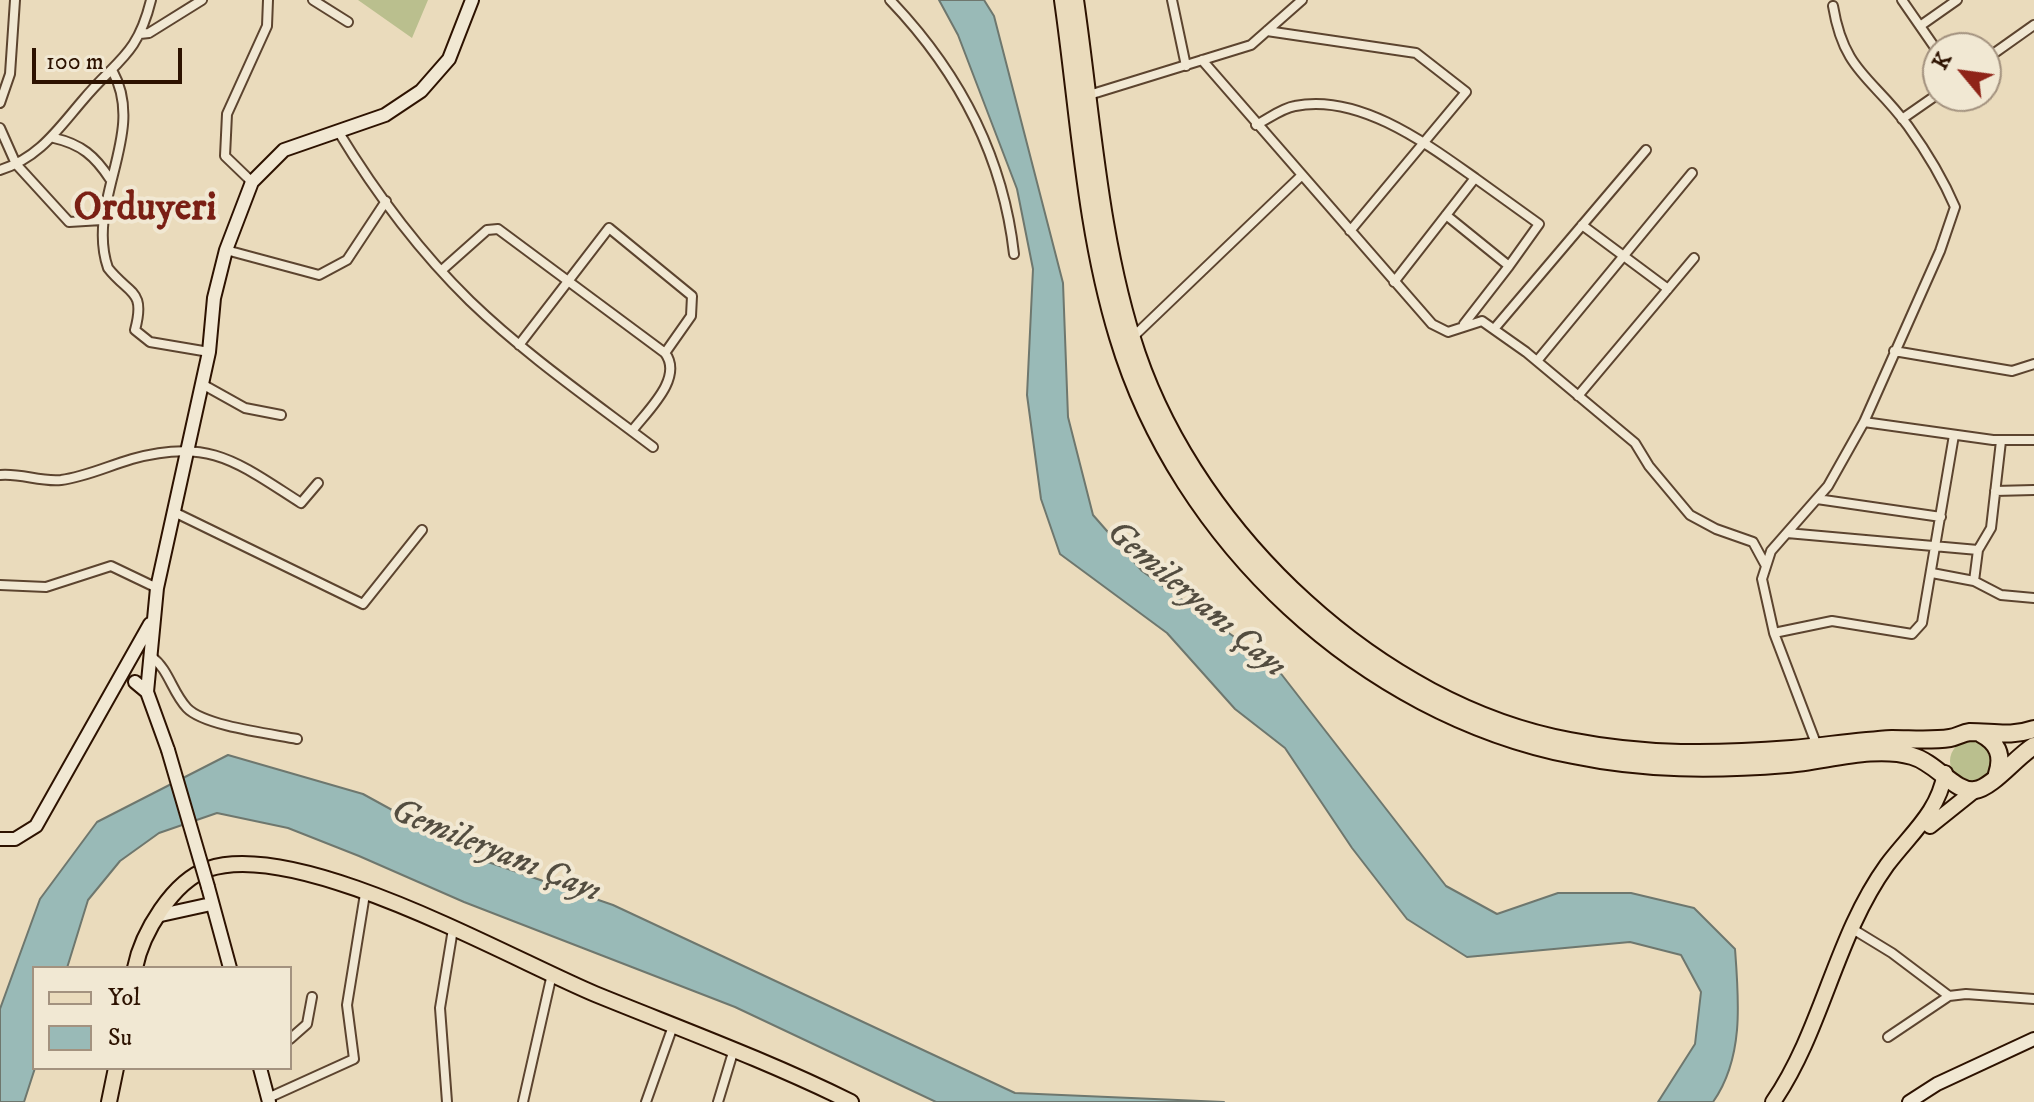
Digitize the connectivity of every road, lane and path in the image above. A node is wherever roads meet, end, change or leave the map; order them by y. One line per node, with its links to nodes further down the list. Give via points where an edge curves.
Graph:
1 (15, 0): 26 (street, via 10,74)
2 (151, 0): 20 (street)
3 (202, 0): 20 (street)
4 (268, 0): 41 (street, via 267,26 227,114 225,156)
5 (313, 0): 15 (street)
6 (472, 0): 31 (street, via 449,59 421,91 385,115)
7 (890, 0): 48 (street, via 920,31 960,89 995,161 1010,211)
8 (1063, 0): 104 (highway, via 1094,233 1118,339 1136,386 1162,441 1228,543 1301,618 1387,682 1439,710 1569,755 1707,770 1897,753)
9 (1075, 0): 25 (highway)
10 (1172, 0): 23 (street)
11 (1302, 0): 18 (street)
12 (1902, 0): 17 (street)
13 (1957, 0): 17 (street)
14 (1834, 3): 28 (street, via 1839,39 1851,61)
15 (348, 22)
16 (2034, 25): 21 (street)
17 (1920, 26): 19 (street)
18 (1267, 31): 22 (street, via 1251,45); 33 (street, via 1416,53 1466,92)
19 (1924, 32)
20 (140, 34): 24 (street)
21 (2002, 48)
22 (1202, 60): 23 (street); 29 (street)
23 (1186, 66): 25 (street)
24 (113, 72): 32 (street, via 82,100); 40 (street, via 125,113)
25 (1089, 95): 58 (highway, via 1109,239)
26 (0, 103)
27 (1922, 105): 28 (street)
28 (1902, 119): 60 (street, via 1955,207)
29 (1256, 125): 33 (street, via 1294,106 1334,105 1403,128); 38 (street)
30 (0, 128): 35 (street)
31 (338, 131): 41 (street, via 284,150); 42 (street)
32 (54, 138): 35 (street); 40 (street, via 79,146)
33 (1423, 142): 39 (street); 46 (street)
34 (1646, 150): 45 (street)
35 (16, 164): 36 (street); 44 (street, via 69,222)
36 (0, 170)
37 (1692, 173): 49 (street)
38 (1301, 176): 46 (street); 58 (street)
39 (1475, 178): 43 (street); 51 (street, via 1539,224)
40 (110, 179): 44 (street)
41 (252, 182): 47 (street)
42 (386, 201): 47 (street, via 347,260 319,275); 52 (street)
43 (1446, 215): 51 (street); 54 (street)
44 (102, 220): 61 (street, via 108,268 140,304 135,330 150,342)
45 (1582, 225): 49 (street); 57 (street)
46 (1350, 231): 54 (street)
47 (226, 250): 61 (street)
48 (1014, 254)
49 (1624, 255): 55 (street); 63 (street)
50 (1694, 258): 55 (street)
51 (1509, 266): 56 (street)
52 (442, 270): 53 (street, via 493,228); 59 (street)
53 (569, 279): 59 (street); 62 (street); 62 (street, via 609,228 692,296 691,316)
54 (1394, 282): 56 (street, via 1432,324 1448,332)
55 (1668, 289): 66 (street)
56 (1464, 325): 57 (street, via 1482,321)
57 (1494, 329): 63 (street)
58 (1132, 338): 103 (highway, via 1162,411 1227,519 1283,583 1372,655 1457,702 1566,741 1705,756)
59 (519, 345): 69 (street)
60 (1894, 351): 64 (street, via 2012,371); 68 (street)
61 (209, 352): 65 (street)
62 (665, 353): 69 (street, via 672,367 670,378)
63 (1537, 361): 66 (street)
64 (2034, 364)
65 (202, 384): 67 (street, via 245,408); 74 (street)
66 (1578, 396): 86 (street, via 1635,443 1690,515 1753,542)
67 (281, 415)
68 (1864, 422): 70 (street); 79 (street)
69 (632, 431): 73 (street)
70 (1954, 435): 72 (street); 81 (street)
71 (2034, 440): 72 (street)
72 (2001, 441): 78 (street)
73 (653, 447)
74 (188, 449): 75 (street, via 146,455 62,480); 76 (street, via 246,468 301,503); 80 (street)
75 (0, 475)
76 (318, 483)
77 (2034, 490): 78 (street)
78 (1995, 491): 85 (street, via 1991,528)
79 (1817, 499): 81 (street); 83 (street)
80 (176, 513): 82 (street, via 363,604); 90 (street)
81 (1941, 517): 84 (street)
82 (422, 530)
83 (1787, 533): 84 (street); 86 (street)
84 (1937, 544): 85 (street); 87 (street)
85 (1978, 550): 88 (street)
86 (1766, 566): 93 (street, via 1762,579)
87 (1932, 573): 88 (street); 93 (street, via 1922,623 1912,634 1832,621)
88 (1974, 581): 91 (street, via 2001,595)
89 (0, 585): 90 (street, via 46,587 111,566)
90 (157, 588): 92 (street)
91 (2034, 598)
92 (153, 617): 94 (street); 97 (street)
93 (1774, 633): 103 (street)
94 (151, 663): 95 (street); 96 (street); 101 (street, via 163,665 189,711)
95 (135, 682): 96 (street); 97 (street, via 120,687)
96 (147, 692): 109 (street, bridge)
97 (111, 698): 107 (street, via 36,826 15,839)
98 (2034, 729): 99 (highway)
99 (1981, 734): 100 (highway); 105 (highway, via 2000,755)
100 (1954, 738): 103 (highway); 104 (highway, via 1943,754)
101 (297, 739)
102 (2034, 746): 105 (highway)
103 (1817, 747)
104 (1945, 773): 106 (highway, via 1957,786); 110 (main road, via 1929,817 1886,867)
105 (1997, 774): 106 (highway)
106 (1975, 790): 110 (main road, via 1937,819)
107 (0, 839)
108 (365, 894): 111 (main road, via 293,871 238,864 191,878); 113 (main road); 127 (street, via 347,1005 354,1059)
109 (211, 904): 111 (street); 115 (street)
110 (1863, 906): 112 (main road)
111 (161, 915): 114 (main road)
112 (1851, 928): 117 (street); 135 (main road, via 1807,1041)
113 (453, 929): 116 (main road); 130 (street, via 440,1008)
114 (136, 966)
115 (229, 966)
116 (552, 974): 120 (main road); 131 (street)
117 (1949, 996): 119 (street); 122 (street)
118 (312, 997): 121 (street, via 307,1024)
119 (2034, 999)
120 (673, 1026): 124 (main road); 132 (street)
121 (292, 1037)
122 (1888, 1037)
123 (2034, 1039): 128 (street)
124 (734, 1048): 133 (street); 134 (main road)
125 (116, 1070): 129 (main road)
126 (261, 1070): 127 (street)
127 (269, 1100)
128 (1916, 1100)
129 (109, 1102)
130 (447, 1102)
131 (523, 1102)
132 (646, 1102)
133 (718, 1102)
134 (851, 1102)
135 (1773, 1102)

